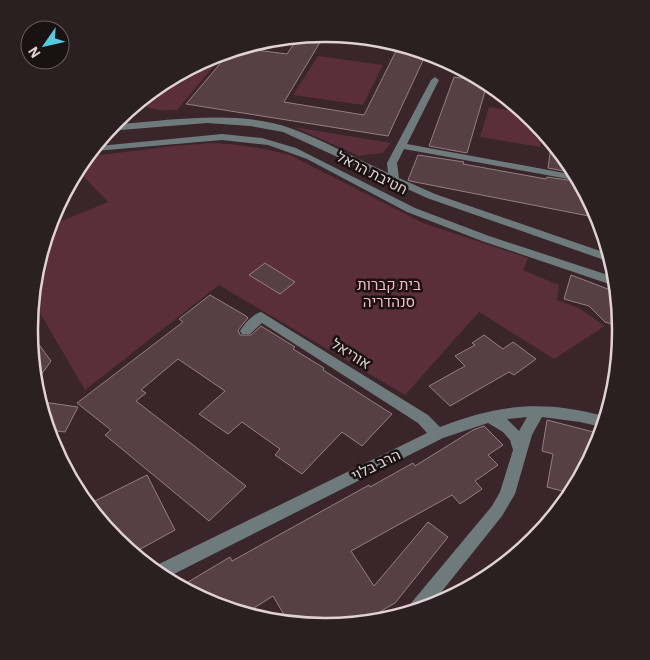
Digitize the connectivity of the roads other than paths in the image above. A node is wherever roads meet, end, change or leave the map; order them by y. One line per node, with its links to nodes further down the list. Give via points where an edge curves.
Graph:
1 (435, 80): 4 (street)
2 (121, 128): 8 (street, חטיבת הראל, via 207,120 267,125 302,136)
3 (106, 144): 5 (street)
4 (402, 146): 7 (street); 9 (street)
5 (112, 147): 6 (street, חטיבת הראל); 12 (street, חטיבת הראל, via 222,137 272,143 302,154 432,218)
6 (102, 148)
7 (392, 163): 8 (street); 10 (street)
8 (369, 168): 10 (street, חטיבת הראל)
9 (568, 176)
10 (395, 180): 11 (street, חטיבת הראל, via 470,210)
11 (603, 256)
12 (608, 280)
13 (246, 331): 17 (street, אוריאל, via 261,316 423,419)
14 (539, 410): 15 (street, הרב בלוי); 16 (street, הרב בלוי); 18 (street)
15 (486, 417): 17 (street, הרב בלוי); 18 (street, via 510,430)
16 (598, 419)
17 (438, 434): 19 (street, הרב בלוי)
18 (520, 449): 20 (street, via 508,494)
19 (166, 570)
20 (425, 599)

